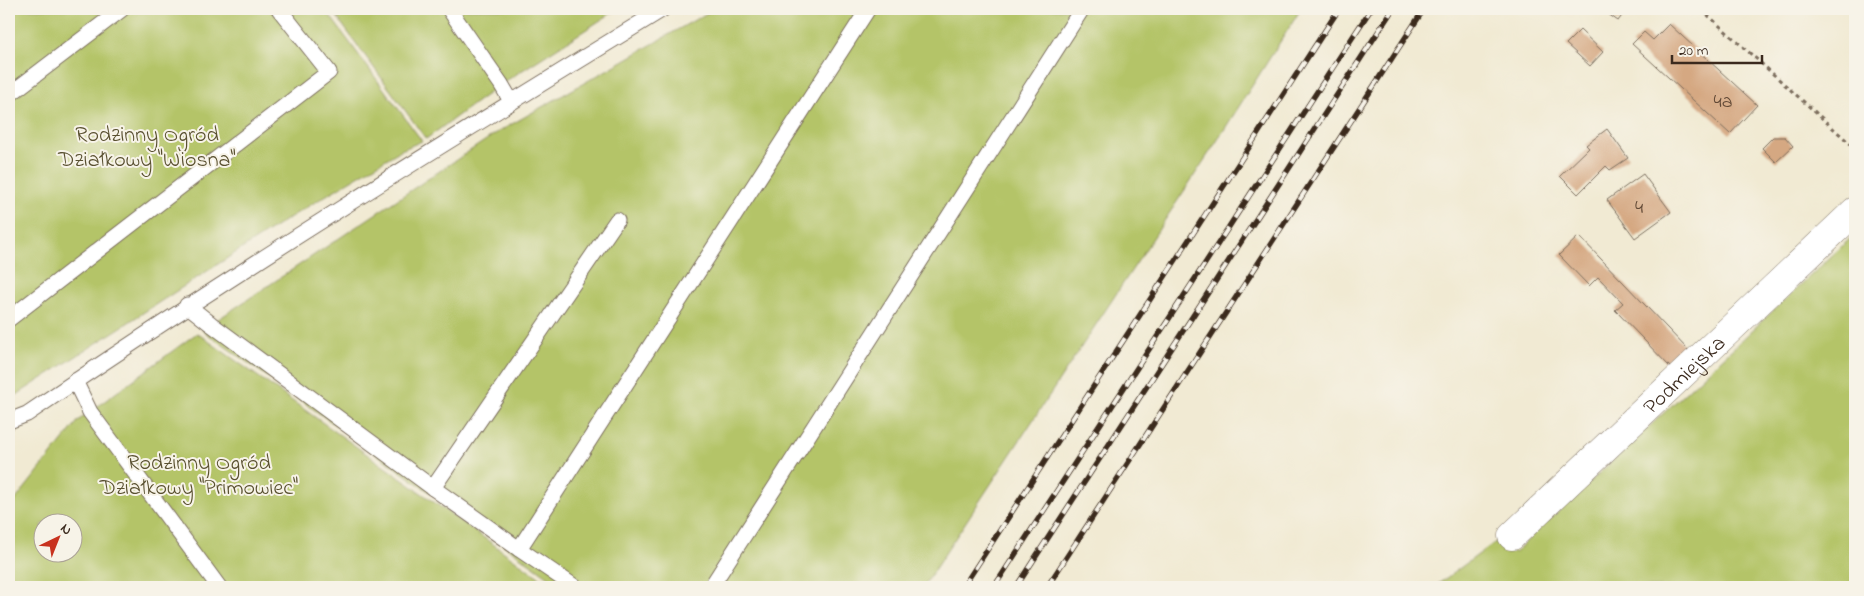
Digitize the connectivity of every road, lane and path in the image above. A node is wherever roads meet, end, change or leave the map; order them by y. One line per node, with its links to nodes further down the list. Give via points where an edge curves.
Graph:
1 (122, 9): 8 (lane)
2 (279, 9): 14 (lane, via 329,72)
3 (450, 9): 9 (lane)
4 (663, 9): 9 (lane)
5 (868, 9): 19 (lane)
6 (1082, 9): 22 (lane)
7 (1701, 9): 10 (path)
8 (9, 95)
9 (511, 101): 13 (lane)
10 (1855, 148)
11 (1855, 211): 18 (street, Podmiejska)
12 (617, 220): 17 (lane)
13 (187, 306): 15 (lane); 17 (lane)
14 (9, 319)
15 (75, 381): 16 (lane, via 27,414); 20 (lane, via 90,412)
16 (9, 421)
17 (433, 488): 19 (lane)
18 (1512, 536)
19 (519, 549): 21 (lane)
20 (219, 587)
21 (575, 587)
22 (711, 587)

